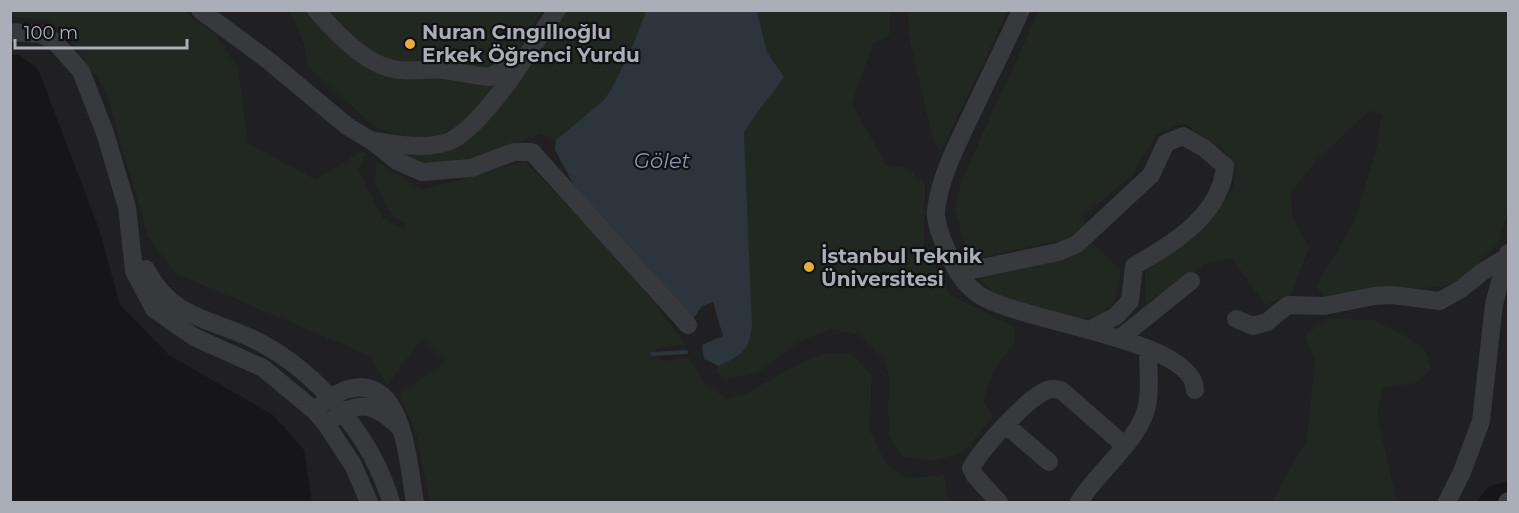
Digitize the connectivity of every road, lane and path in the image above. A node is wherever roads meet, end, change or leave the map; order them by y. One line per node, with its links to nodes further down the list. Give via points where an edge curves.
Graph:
1 (200, 10): 8 (street, via 270,61 347,126)
2 (316, 10): 6 (street, via 374,63 393,69 443,70 490,77 500,71)
3 (556, 10): 6 (street)
4 (1021, 10): 10 (street, via 950,159 939,193 936,214 942,239)
5 (10, 32): 7 (street, via 40,34 66,53 81,71)
6 (510, 80): 8 (street, via 488,109 452,140 415,146)
7 (105, 133): 18 (street, via 130,192 145,267 155,286 187,313 274,351); 20 (street, via 127,207 134,271 154,309 194,337 263,368)
8 (372, 141): 13 (street, via 397,160 423,172 471,168 514,152 532,152)
9 (1508, 261): 12 (street, via 1482,272 1440,301 1392,295 1324,306 1288,304 1267,322 1253,327); 30 (street, via 1494,304 1481,421)
10 (958, 273): 14 (street, via 977,294 998,305); 14 (street, via 1058,252 1077,244 1151,175 1166,143 1183,136 1225,166 1224,182 1215,199 1181,237 1134,266 1130,301 1116,316)
11 (1191, 281): 15 (street)
12 (1236, 320)
13 (688, 325)
14 (1090, 330): 15 (street)
15 (1119, 339): 16 (street)
16 (1148, 349): 17 (street, via 1176,363 1192,379); 23 (street, via 1148,401 1143,418)
17 (1195, 390)
18 (331, 397): 19 (street); 20 (street); 22 (street, via 360,387 374,390 396,412)
19 (342, 412): 20 (street); 22 (street, via 372,406); 26 (street, via 379,470)
20 (320, 417): 25 (street, via 353,465)
21 (1006, 425): 23 (street, via 1039,395 1051,389 1061,390); 24 (street); 28 (street, via 971,468)
22 (401, 429): 27 (street)
23 (1124, 445): 29 (street)
24 (1048, 462)
25 (369, 502)
26 (391, 502)
27 (415, 502)
28 (999, 502)
29 (1079, 502)
30 (1447, 502)

